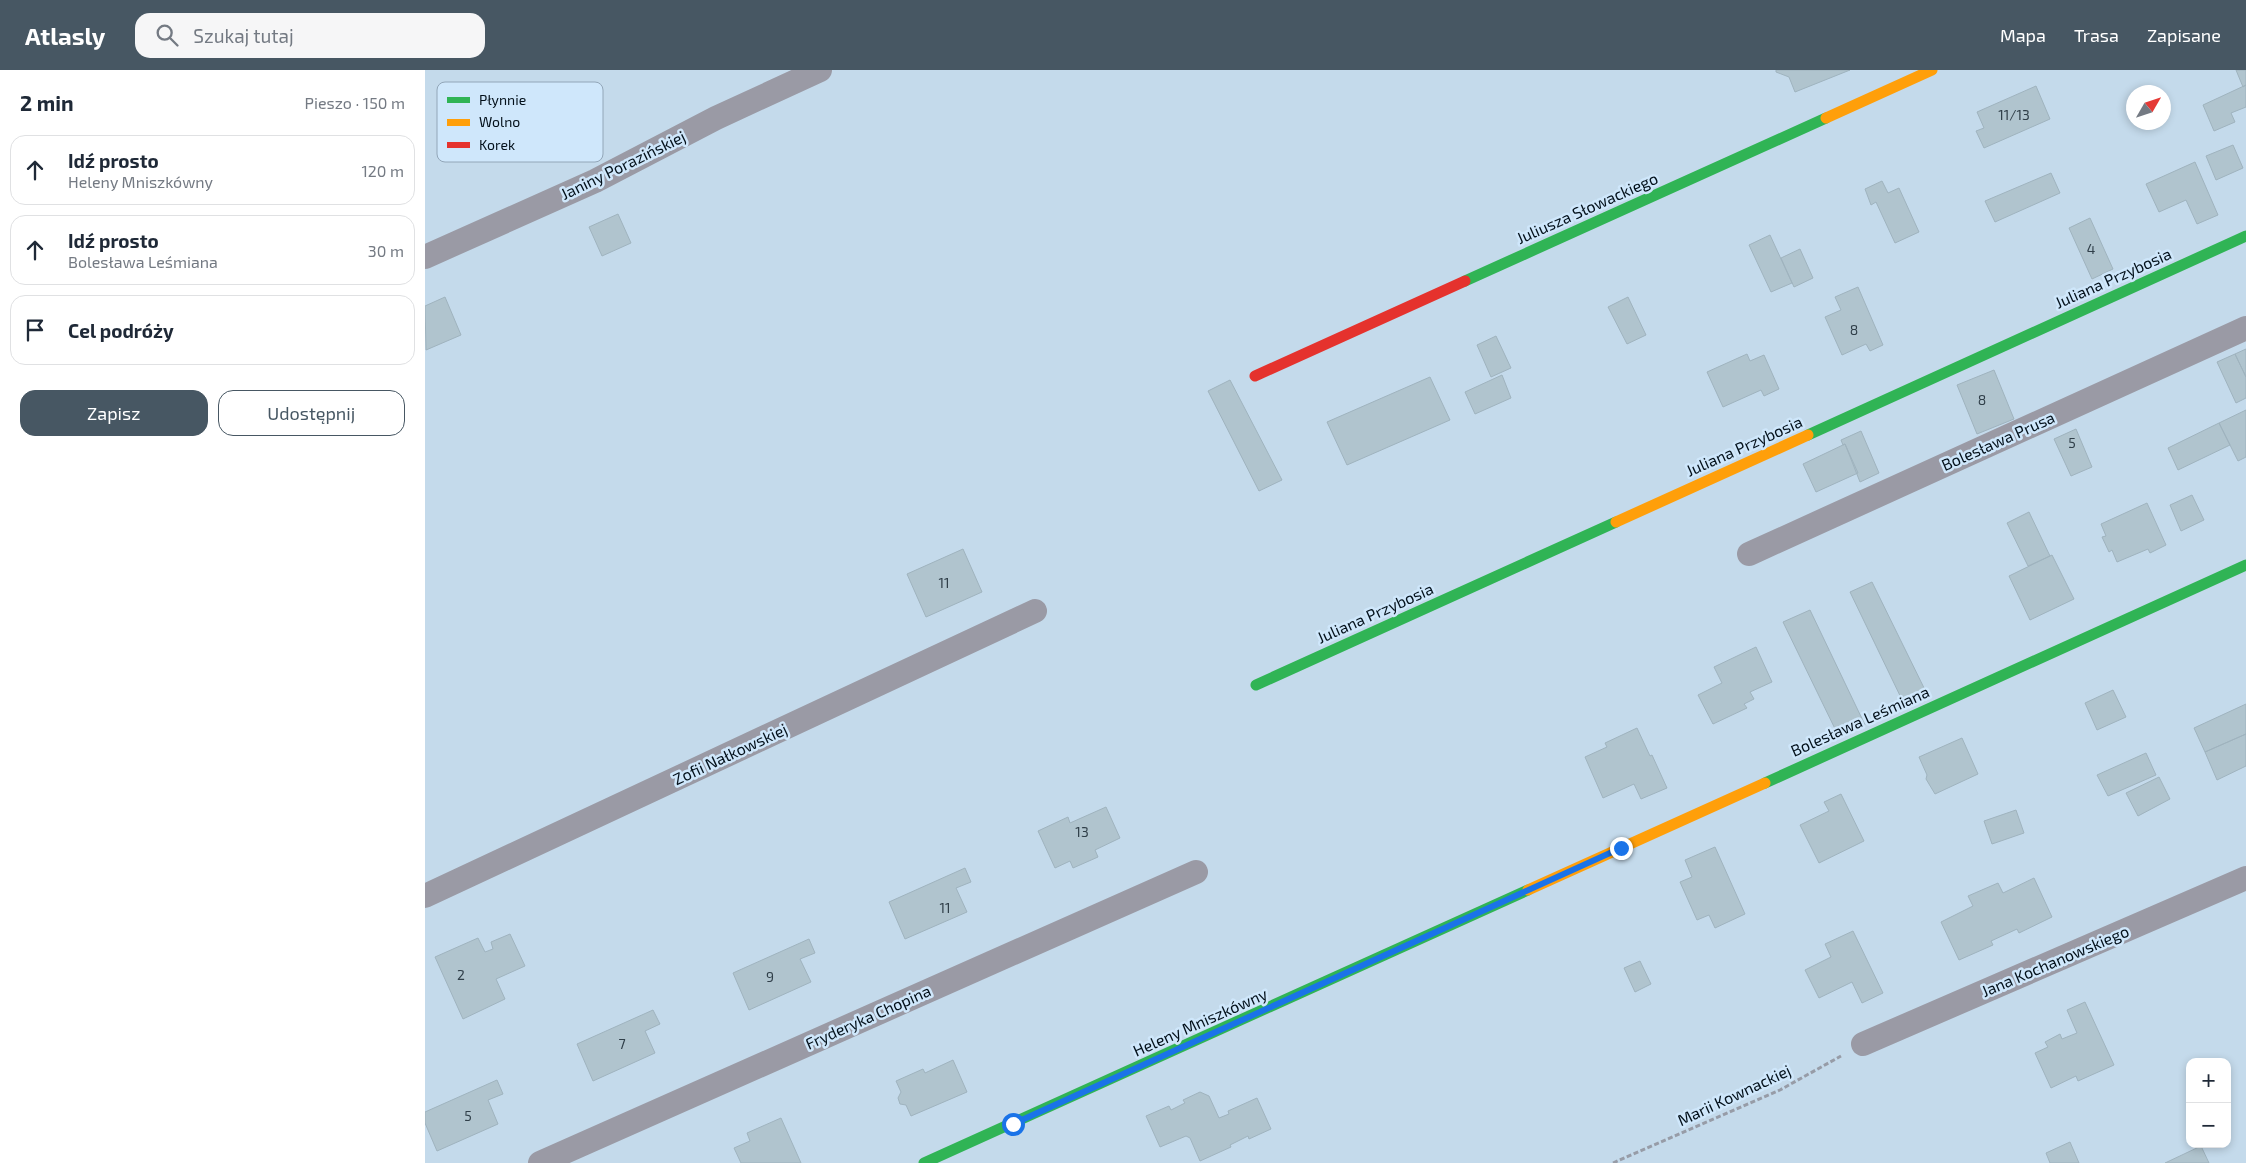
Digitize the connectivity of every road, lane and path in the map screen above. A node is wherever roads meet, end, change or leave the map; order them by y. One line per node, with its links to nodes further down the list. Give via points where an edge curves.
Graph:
1 (820, 70): 4 (street, Janiny Porazińskiej, via 716,118 595,181)
2 (1932, 70): 6 (street, Juliusza Słowackiego)
3 (2246, 236): 10 (street, Juliana Przybosia)
4 (425, 257)
5 (2246, 328): 7 (street, Bolesława Prusa)
6 (1255, 376)
7 (1749, 554)
8 (2246, 565): 14 (street, Bolesława Leśmiana)
9 (1035, 611): 13 (street, Zofii Nałkowskiej)
10 (1256, 686)
11 (1196, 872): 16 (street, Fryderyka Chopina)
12 (2246, 878): 15 (street, Jana Kochanowskiego)
13 (425, 896)
14 (1489, 909): 17 (street, Heleny Mniszkówny)
15 (1863, 1044): 18 (path, Marii Kownackiej, via 1779,1090)
16 (540, 1163)
17 (924, 1163)
18 (1613, 1163)

